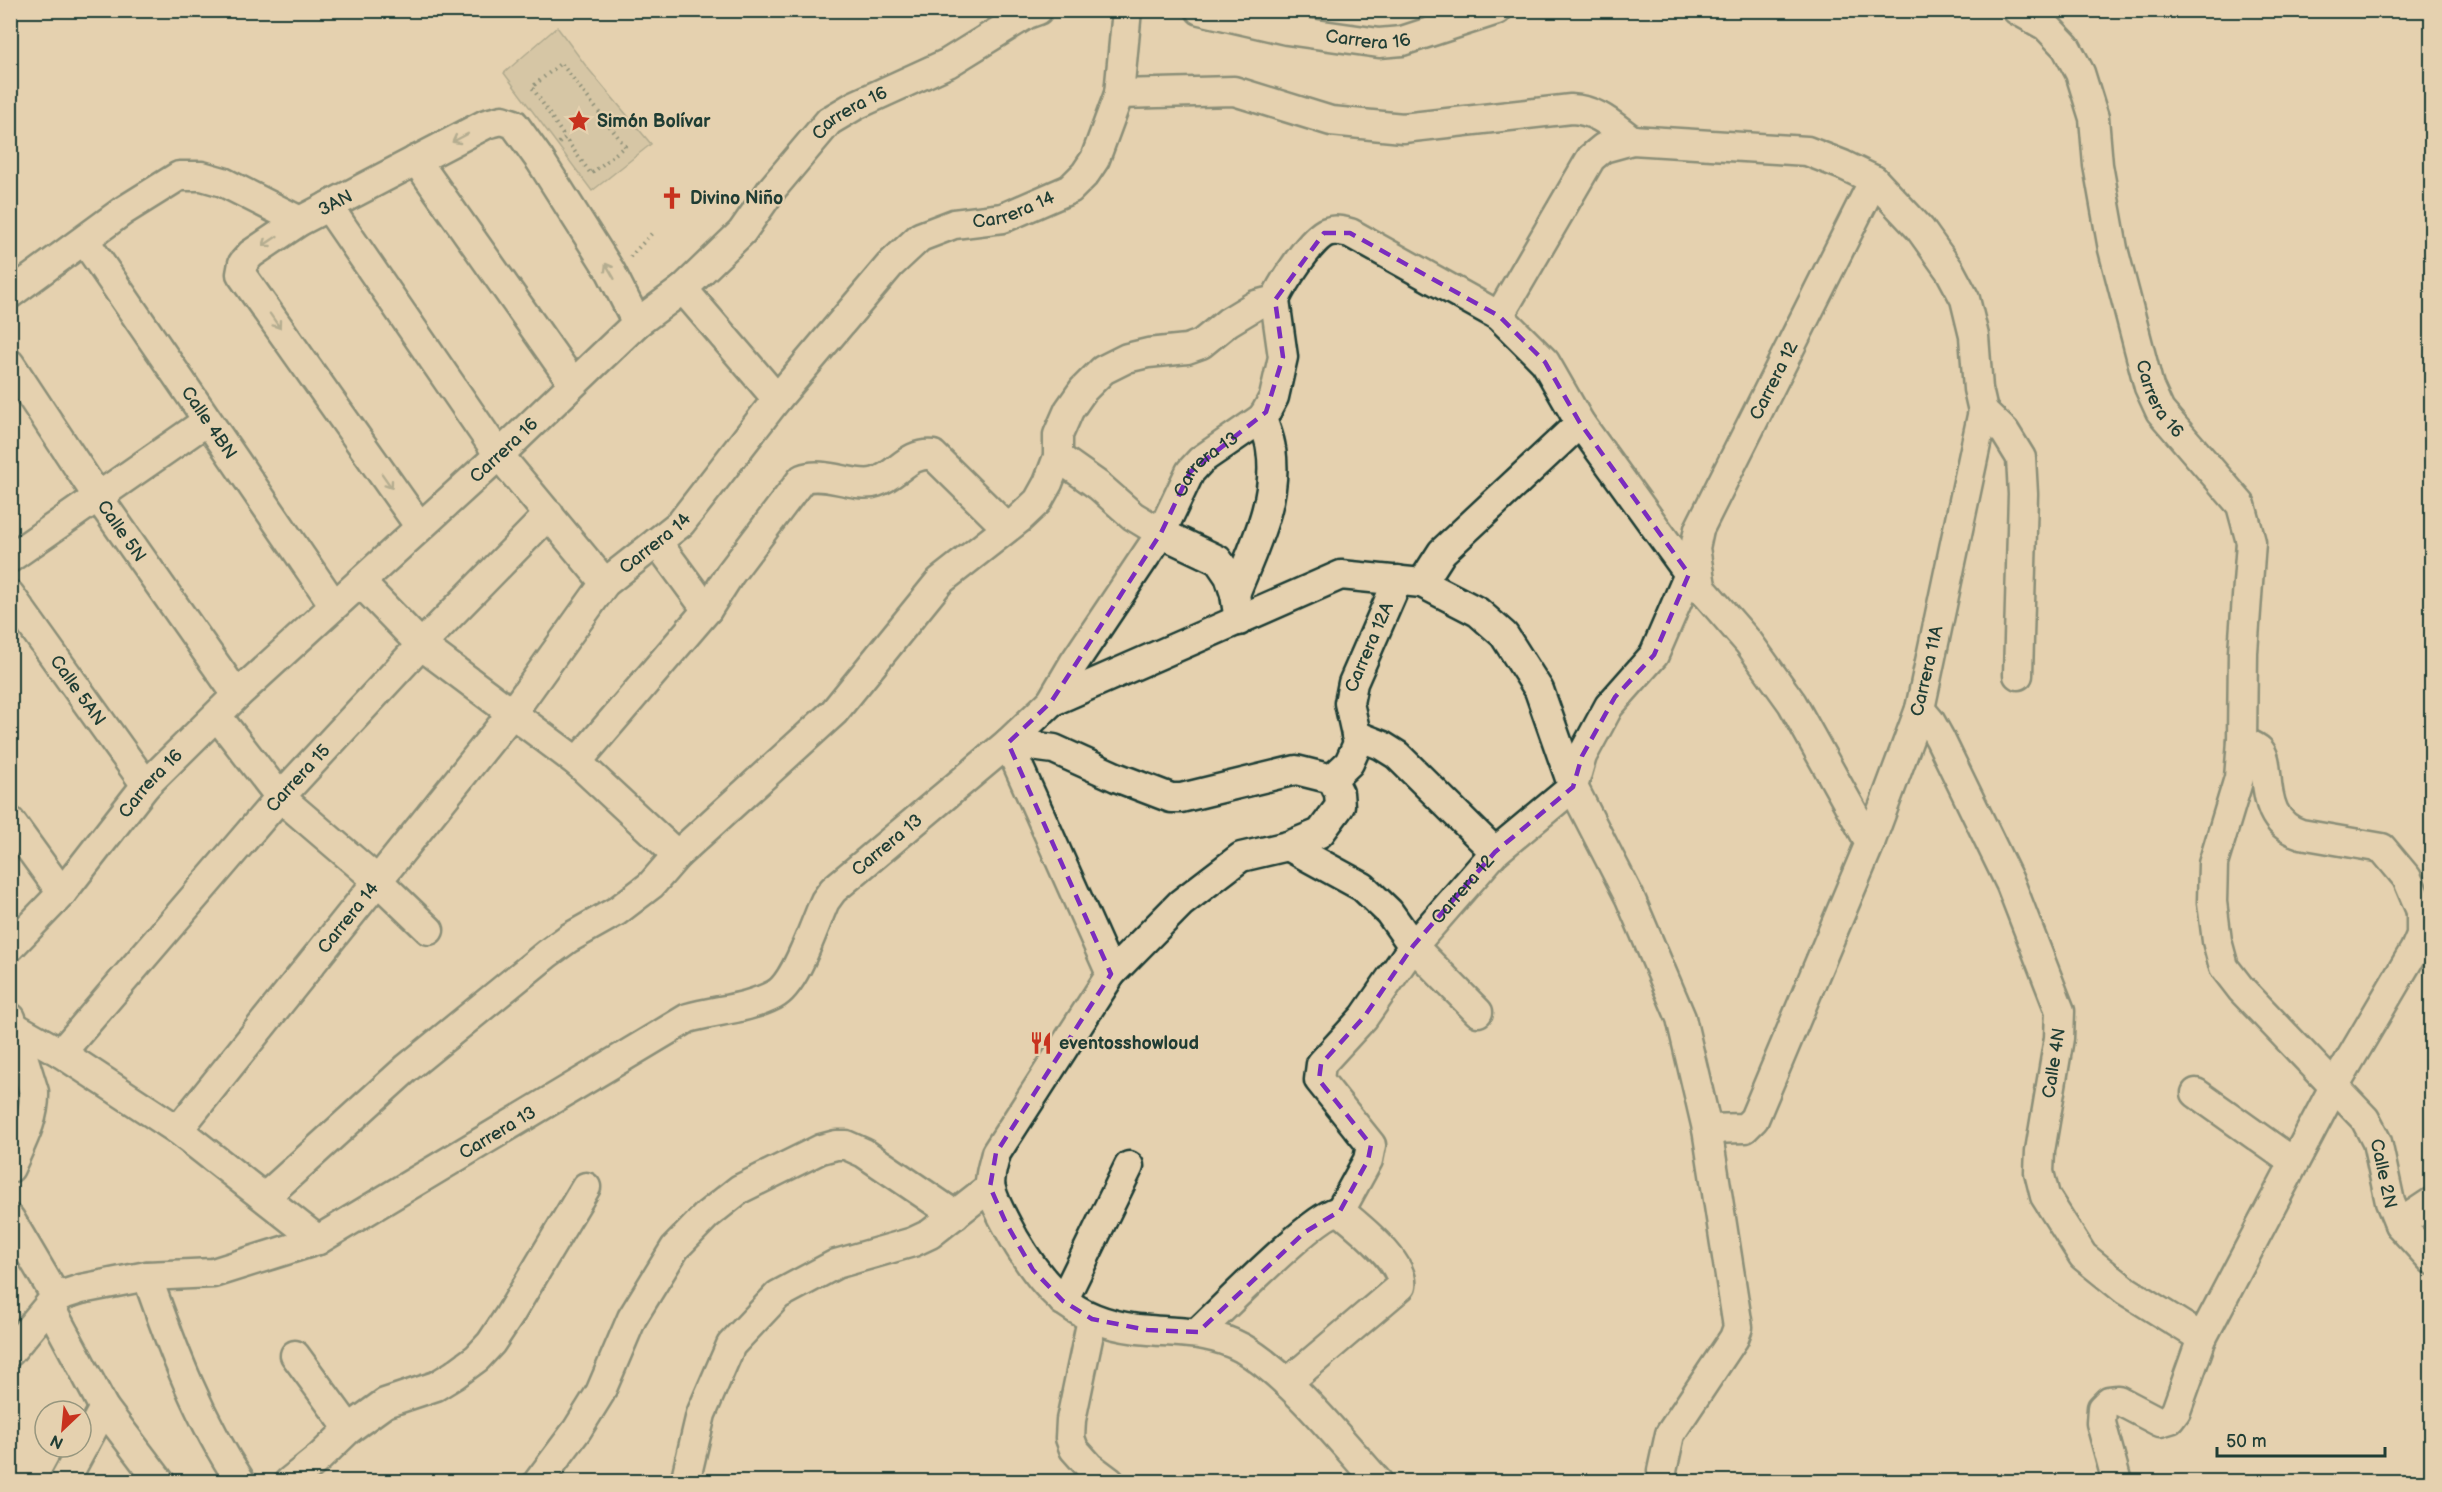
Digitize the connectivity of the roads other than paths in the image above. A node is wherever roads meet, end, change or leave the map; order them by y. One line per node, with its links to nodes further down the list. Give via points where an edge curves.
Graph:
1 (1038, 10): 13 (street, Carrera 16, via 948,63 829,121 742,231)
2 (1127, 10): 6 (street, Carrera 14)
3 (1200, 10): 4 (street, Carrera 16, via 1287,30 1379,43 1402,41)
4 (1497, 10)
5 (2017, 10): 51 (street, Carrera 16, via 2046,26 2066,47 2080,73 2094,118 2113,249 2160,411 2241,505 2251,542 2243,652)
6 (1119, 94): 7 (street, via 1234,91 1331,121 1403,128 1586,110); 20 (street, Carrera 14, via 1095,159 1070,189 1003,218 954,224 920,237 890,265)
7 (1632, 140): 9 (street, via 1807,151); 16 (street, via 1603,148 1591,158)
8 (416, 160): 10 (street, 3AN); 17 (street, 3AN, one-way to 8, via 611,272 513,124 502,120 486,124); 19 (street)
9 (1874, 180): 21 (street, Carrera 11A, via 1920,229 1965,299 1974,336); 34 (street, Carrera 12, via 1699,529)
10 (328, 206): 11 (street, 3AN); 25 (street)
11 (300, 221): 12 (street, via 223,182 202,176 179,176 123,211); 29 (street, 3AN, one-way to 29, via 251,254 243,263 241,274)
12 (85, 241): 14 (street); 23 (street, Calle 4BN)
13 (683, 289): 17 (street, Carrera 16); 20 (street)
14 (10, 294)
15 (1275, 300): 16 (street, via 1310,246 1324,232 1338,230 1350,233); 22 (street, via 1283,357 1274,397); 26 (street, via 1256,305 1201,344 1127,358 1103,370 1069,410 1058,435)
16 (1499, 316): 24 (street, via 1545,362)
17 (637, 323): 19 (street, Carrera 16)
18 (10, 364): 27 (street, Calle 5N)
19 (573, 384): 25 (street, Carrera 16)
20 (777, 399): 32 (street, Carrera 14, via 694,509)
21 (1983, 411): 44 (street, via 2005,432 2021,458); 47 (street, Carrera 11A)
22 (1262, 418): 31 (street, Carrera 13, via 1195,466); 38 (street, via 1272,449 1272,481 1266,517)
23 (207, 421): 27 (street); 40 (street, Calle 4BN)
24 (1580, 423): 34 (street); 35 (street, Carrera 12A)
25 (499, 455): 28 (street); 29 (street, Carrera 16)
26 (1058, 457): 30 (street, via 1038,501); 31 (street, via 1132,516)
27 (98, 497): 33 (street); 45 (street, Calle 5N)
28 (549, 514): 37 (street); 43 (street, Carrera 15)
29 (420, 527): 36 (street, Carrera 16)
30 (1007, 528): 41 (street, via 933,454 921,453 875,483 808,477 781,505); 63 (street, via 940,581 834,712)
31 (1161, 533): 38 (street, via 1218,560); 46 (street, Carrera 13)
32 (657, 542): 37 (street, Carrera 14); 41 (street)
33 (10, 558)
34 (1695, 580): 56 (street, via 1654,656 1609,706 1582,756); 60 (street, via 1792,703)
35 (1410, 581): 42 (street, via 1341,575); 50 (street, Carrera 12A, via 1353,683 1349,703); 56 (street, via 1478,612 1504,635 1539,690)
36 (361, 583): 40 (street, Carrera 16); 43 (street)
37 (605, 583): 48 (street, Carrera 14)
38 (1235, 594): 42 (street)
39 (10, 595): 55 (street, Calle 5AN)
40 (334, 605): 45 (street, Carrera 16)
41 (707, 610): 53 (street)
42 (1239, 621): 46 (street)
43 (421, 645): 48 (street); 58 (street, Carrera 15)
44 (2018, 675)
45 (237, 695): 49 (street, Carrera 16)
46 (1051, 702): 52 (street, Carrera 13)
47 (1920, 709): 60 (street, Carrera 11A); 96 (street, Calle 4N, via 1940,739 2011,885 2060,1011 2040,1151 2039,1172 2045,1196 2083,1256 2125,1290)
48 (512, 713): 53 (street); 64 (street, Carrera 14)
49 (217, 716): 55 (street, Carrera 16); 58 (street)
50 (1356, 735): 54 (street, Carrera 12A, via 1358,743 1349,763); 62 (street, via 1397,755)
51 (2242, 741): 57 (street, Carrera 16); 66 (street, via 2259,750 2264,758 2268,794 2278,820 2288,830 2382,848 2407,878)
52 (1008, 743): 54 (street, via 1054,749 1171,798 1296,770); 70 (street); 89 (street, Carrera 13, via 833,890 791,977 776,994 730,1010 688,1018)
53 (578, 762): 63 (street)
54 (1332, 779): 61 (street, via 1340,806 1320,833)
55 (146, 784): 65 (street, Carrera 16)
56 (1573, 788): 62 (street, Carrera 12); 77 (street, via 1630,898 1681,1018)
57 (2235, 795): 74 (street, Calle 2N, via 2213,864 2212,902 2224,967)
58 (280, 797): 64 (street); 73 (street, Carrera 15)
59 (10, 821): 65 (street)
60 (1870, 843): 77 (street, Carrera 11A, via 1754,1119 1745,1128)
61 (1288, 846): 68 (street, via 1363,887 1389,912); 70 (street, via 1241,857 1228,866 1181,903)
62 (1495, 852): 68 (street, Carrera 12)
63 (677, 855): 83 (street, via 651,885 547,954 407,1068)
64 (378, 881): 67 (street); 76 (street, Carrera 14)
65 (62, 893): 69 (street, Carrera 16)
66 (2426, 910): 74 (street, via 2415,949)
67 (429, 930)
68 (1413, 946): 71 (street); 85 (street, Carrera 12, via 1364,1017 1321,1064 1318,1080 1371,1145 1368,1160)
69 (10, 947)
70 (1111, 974): 82 (street, via 996,1153)
71 (1478, 1012)
72 (13, 1021): 73 (street); 80 (street, via 34,1104)
73 (61, 1053): 76 (street)
74 (2335, 1086): 78 (street); 88 (street, Calle 2N, via 2365,1119 2377,1142)
75 (2196, 1094): 78 (street)
76 (178, 1130): 83 (street)
77 (1707, 1130): 110 (street, via 1738,1327 1670,1434)
78 (2294, 1162): 96 (street)
79 (1129, 1166): 93 (street)
80 (10, 1168)
81 (586, 1187): 101 (street, via 509,1316 477,1358 435,1386 385,1403)
82 (990, 1187): 86 (street); 93 (street, via 1033,1270)
83 (265, 1197): 89 (street)
84 (2432, 1202): 88 (street)
85 (1340, 1211): 95 (street, via 1305,1232); 99 (street, via 1374,1241 1397,1270 1401,1286)
86 (956, 1215): 106 (street, via 846,1145 821,1149 740,1189 675,1248 632,1318 600,1392 578,1430); 107 (street, via 913,1242 836,1264 778,1295 731,1345 701,1414)
87 (10, 1219): 92 (street)
88 (2399, 1224): 90 (street, Calle 2N)
89 (318, 1240): 91 (street, Carrera 13, via 213,1273)
90 (2432, 1260)
91 (147, 1276): 92 (street, Carrera 13, via 81,1289); 104 (street, via 174,1353 222,1454)
92 (53, 1301): 97 (street); 100 (street)
93 (1063, 1301): 94 (street)
94 (1092, 1319): 95 (street, via 1147,1330); 108 (street, via 1070,1438 1090,1467)
95 (1198, 1332): 99 (street, via 1244,1349)
96 (2202, 1338): 111 (street, via 2170,1419 2157,1421 2118,1400 2109,1401 2102,1408 2101,1422)
97 (10, 1352)
98 (295, 1355): 101 (street)
99 (1287, 1383): 109 (street)
100 (105, 1408): 102 (street); 103 (street)
101 (349, 1429): 105 (street)
102 (64, 1482)
103 (160, 1482)
104 (241, 1482)
105 (289, 1482)
106 (538, 1482)
107 (685, 1482)
108 (1110, 1482)
109 (1378, 1482)
110 (1663, 1482)
111 (2117, 1482)

